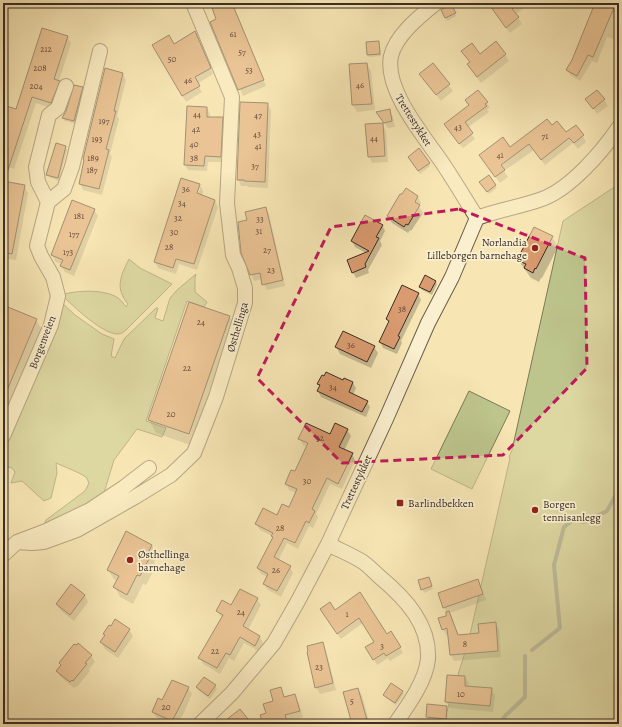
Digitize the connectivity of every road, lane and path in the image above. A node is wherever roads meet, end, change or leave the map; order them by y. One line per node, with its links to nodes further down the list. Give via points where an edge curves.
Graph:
1 (193, 3): 10 (street, Østhellinga, via 232,97 227,203 233,255 244,288 245,303 216,397 194,453 171,475 77,530 44,542)
2 (436, 3): 7 (street, Trettestykket, via 413,22 397,42 391,56 394,85 404,107)
3 (100, 51): 6 (street, via 72,167 64,189)
4 (66, 86): 6 (street, via 58,108 49,115 36,167 38,182)
5 (619, 127): 7 (street, via 591,162 559,191 542,199)
6 (48, 202): 8 (street, Borgenveien, via 37,246 53,277 58,296 51,325)
7 (477, 218): 11 (street, Trettestykket)
8 (3, 436)
9 (149, 468): 10 (street, via 90,510 52,529)
10 (17, 542): 12 (street)
11 (328, 544): 13 (street, Trettestykket, via 274,643 232,693); 14 (street, via 363,562 399,592 414,610 422,627 428,660 422,680)
12 (3, 555)
13 (200, 724)
14 (395, 724)

